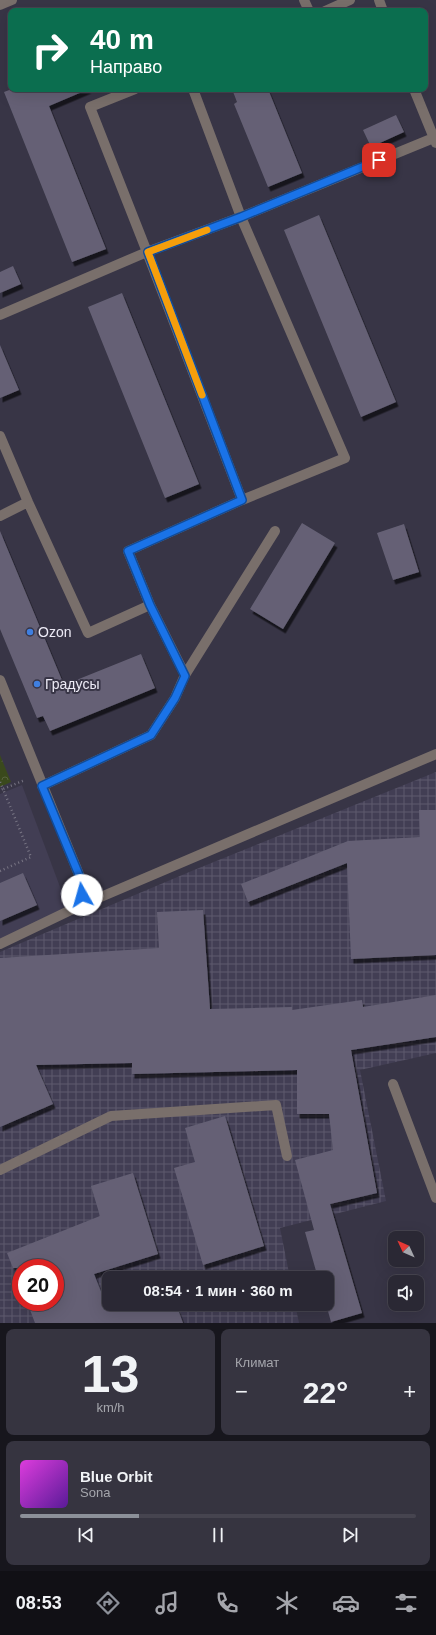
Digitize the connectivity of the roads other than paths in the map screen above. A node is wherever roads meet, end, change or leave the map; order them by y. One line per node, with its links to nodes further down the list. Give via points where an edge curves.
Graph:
1 (12, 0): 3 (street)
2 (350, 0): 4 (street)
3 (0, 5)
4 (332, 8)
5 (128, 92): 10 (street, via 90,107)
6 (193, 92): 9 (street)
7 (415, 92): 8 (street)
8 (435, 139): 9 (street)
9 (241, 217): 10 (street); 13 (street, via 344,458)
10 (148, 252): 11 (street); 13 (street)
11 (0, 315)
12 (0, 436): 14 (street)
13 (242, 500): 17 (street, via 128,551)
14 (28, 502): 15 (street); 17 (street, via 88,633)
15 (0, 516)
16 (275, 531): 18 (street)
17 (150, 605): 18 (street)
18 (185, 676): 21 (street, via 175,698 151,735)
19 (0, 680): 21 (street)
20 (436, 754): 22 (street)
21 (42, 786): 22 (street, via 82,882 82,895)
22 (75, 908): 23 (street)
23 (0, 944)
24 (393, 1084): 27 (street)
25 (287, 1156): 26 (street, via 276,1105 111,1116)
26 (0, 1170)
27 (436, 1198)

